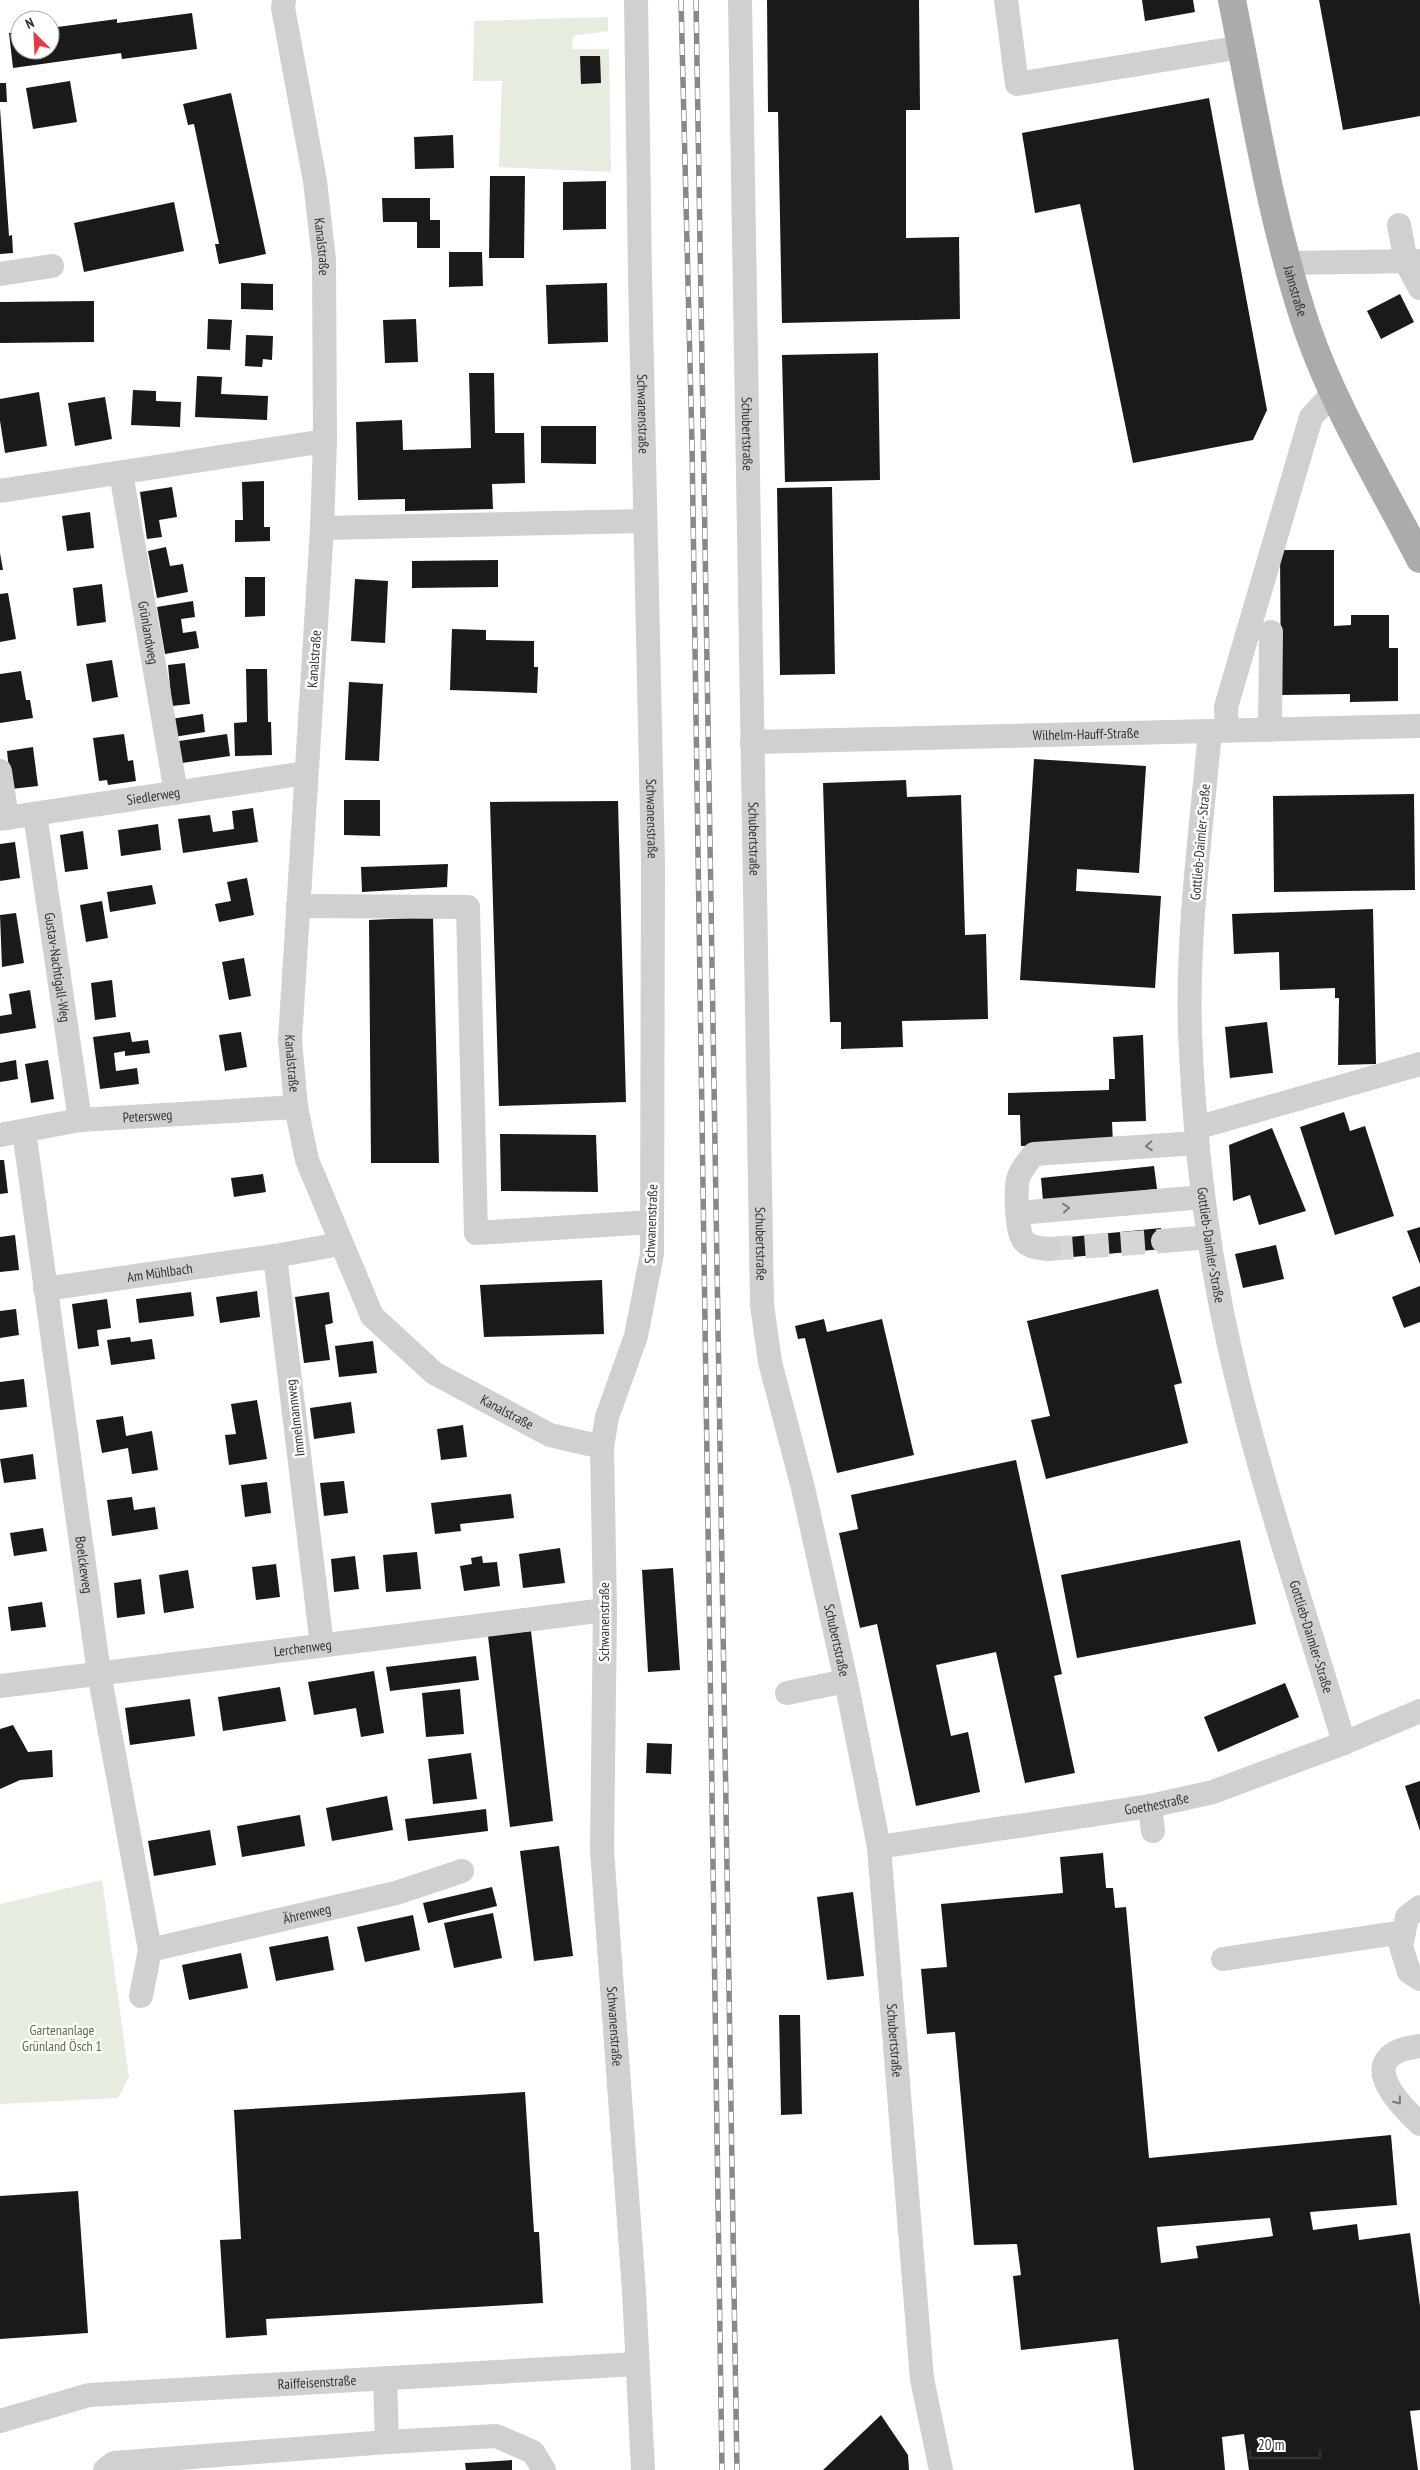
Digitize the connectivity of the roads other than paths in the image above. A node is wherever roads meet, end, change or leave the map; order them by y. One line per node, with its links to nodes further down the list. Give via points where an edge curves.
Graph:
1 (636, 0): 17 (street, Schwanenstraße)
2 (740, 0): 24 (street, Schubertstraße)
3 (1006, 0): 6 (street, via 1017,84)
4 (1232, 0): 6 (main road, Jahnstraße)
5 (278, 3): 14 (street, Kanalstraße, via 320,212 324,260)
6 (1242, 47): 9 (main road, Jahnstraße, via 1267,182)
7 (1398, 225): 8 (street)
8 (1413, 262): 9 (street); 12 (street)
9 (1287, 263): 13 (main road, Jahnstraße)
10 (52, 266): 11 (street)
11 (0, 274)
12 (1420, 288)
13 (1333, 393): 19 (main road, Jahnstraße); 23 (street, Gottlieb-Daimler-Straße, via 1311,418)
14 (325, 441): 15 (street); 18 (street, Kanalstraße)
15 (121, 473): 16 (street); 27 (street, Grünlandweg)
16 (0, 490)
17 (644, 521): 18 (street); 39 (street, Schwanenstraße, via 653,863)
18 (322, 528): 26 (street, Kanalstraße)
19 (1420, 559)
20 (1271, 632): 22 (street)
21 (1420, 726): 22 (street, Wilhelm-Hauff-Straße)
22 (1270, 730): 23 (street, Wilhelm-Hauff-Straße)
23 (1218, 731): 24 (street, Wilhelm-Hauff-Straße); 36 (street, Gottlieb-Daimler-Straße, via 1193,914 1190,1029)
24 (752, 742): 50 (street, Schubertstraße, via 762,1305 770,1362 803,1488)
25 (0, 771): 29 (street)
26 (306, 773): 27 (street, Siedlerweg); 30 (street, Kanalstraße)
27 (176, 793): 28 (street, Siedlerweg)
28 (34, 814): 29 (street, Siedlerweg); 33 (street, Gustav-Nachtigall-Weg)
29 (4, 819)
30 (298, 906): 32 (street, Kanalstraße, via 290,1040); 39 (street, via 468,907 476,1233)
31 (1420, 1064): 36 (street)
32 (296, 1107): 33 (street, Petersweg); 42 (street, Kanalstraße, via 307,1160)
33 (80, 1120): 34 (street, Petersweg)
34 (24, 1131): 35 (street, Petersweg); 45 (street, Boelckeweg)
35 (0, 1135)
36 (1197, 1135): 37 (street, Gottlieb-Daimler-Straße); 38 (street, one-way to 38, via 1034,1154 1018,1179)
37 (1203, 1197): 38 (street, one-way to 37); 40 (street, Gottlieb-Daimler-Straße)
38 (1018, 1213): 43 (street, via 1019,1230 1024,1241)
39 (652, 1222): 46 (street, Schwanenstraße, via 652,1254 636,1336 607,1417)
40 (1209, 1237): 41 (street); 54 (street, Gottlieb-Daimler-Straße, via 1228,1343 1249,1427)
41 (1162, 1241)
42 (340, 1244): 44 (street); 46 (street, Kanalstraße, via 372,1316 434,1373 550,1435)
43 (1050, 1249)
44 (275, 1256): 45 (street, Am Mühlbach); 48 (street, Immelmannweg)
45 (45, 1290): 49 (street, Boelckeweg)
46 (602, 1447): 47 (street, Schwanenstraße)
47 (605, 1610): 48 (street, Lerchenweg); 67 (street, Schwanenstraße, via 602,1850 634,2282)
48 (322, 1645): 49 (street, Lerchenweg)
49 (99, 1673): 51 (street, Lerchenweg); 61 (street, Boelckeweg)
50 (846, 1681): 52 (street); 57 (street, Schubertstraße)
51 (0, 1686)
52 (787, 1693)
53 (1420, 1711): 54 (street, Goethestraße)
54 (1344, 1743): 55 (street, Goethestraße, via 1213,1792)
55 (1150, 1806): 56 (street); 57 (street, Goethestraße)
56 (1153, 1831)
57 (879, 1847): 74 (street, Schubertstraße, via 922,2380)
58 (462, 1871): 61 (street, Ährenweg, via 396,1893)
59 (1420, 1907): 60 (street, via 1407,1917)
60 (1404, 1932): 62 (street); 63 (street, via 1401,1946 1410,1972)
61 (150, 1950): 64 (street, Boelckeweg)
62 (1223, 1959)
63 (1420, 1979)
64 (141, 1996)
65 (1420, 2046): 66 (street, one-way to 66, via 1402,2048 1375,2069)
66 (1420, 2124)
67 (637, 2364): 68 (street, Raiffeisenstraße); 73 (street, Schwanenstraße)
68 (385, 2378): 69 (street, Raiffeisenstraße, via 89,2395); 70 (street)
69 (0, 2421)
70 (387, 2442): 71 (street, via 114,2463); 72 (street, via 496,2436 533,2452)
71 (105, 2470)
72 (544, 2470)
73 (643, 2470)
74 (941, 2470)

